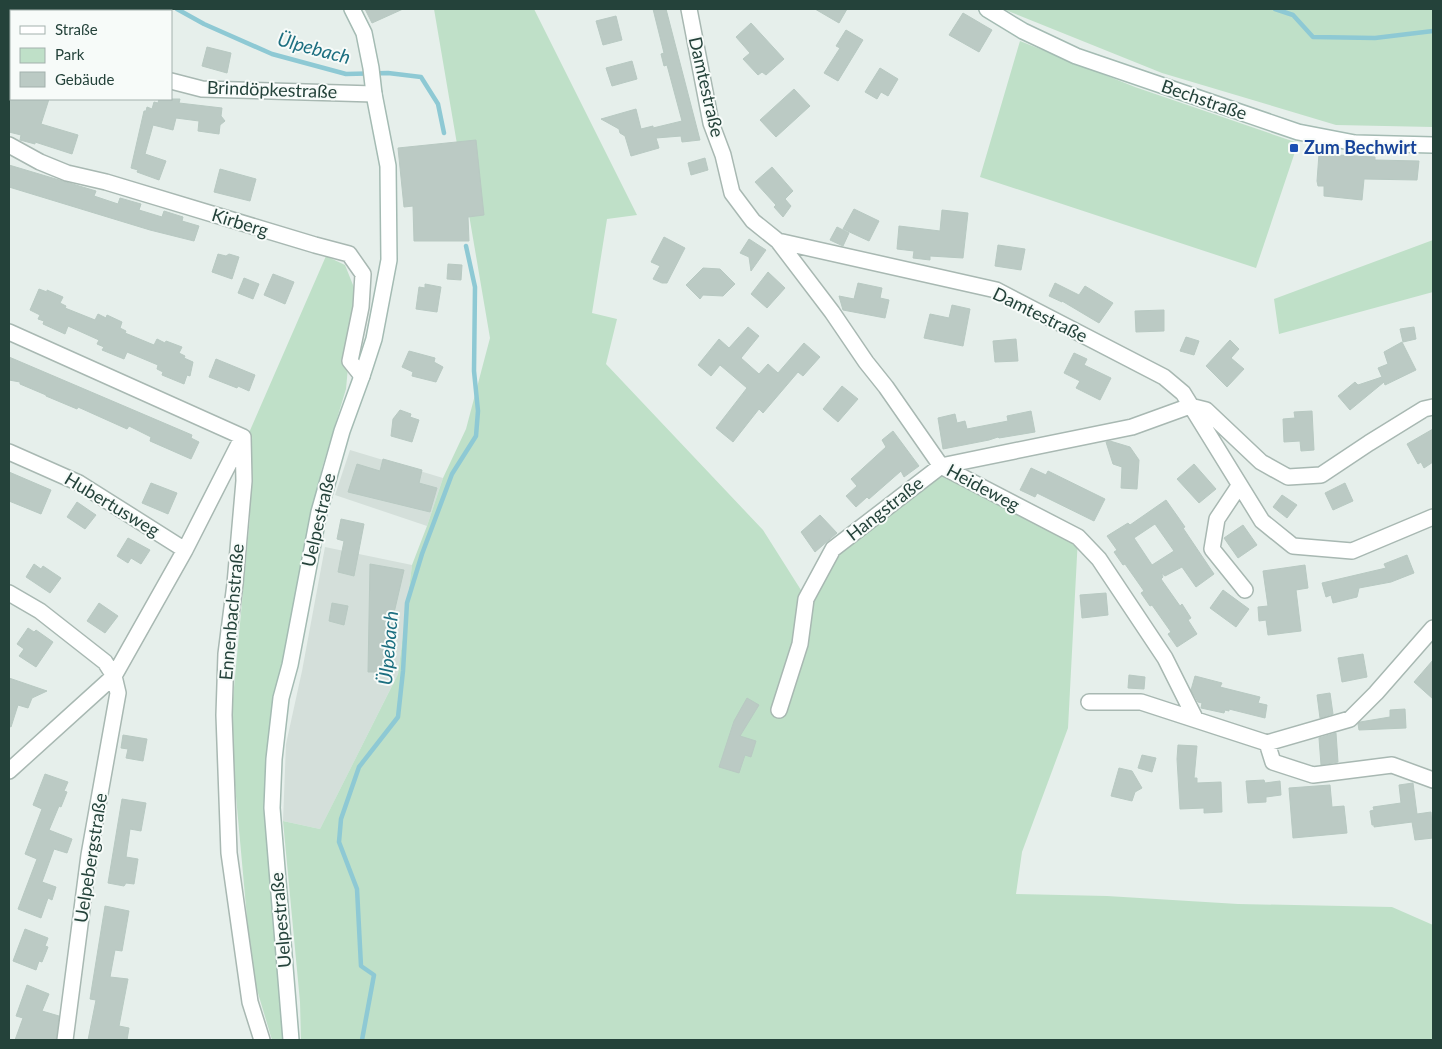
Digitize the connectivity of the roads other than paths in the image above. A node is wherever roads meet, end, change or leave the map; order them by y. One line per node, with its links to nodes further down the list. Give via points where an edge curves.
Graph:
1 (352, 9): 5 (street, Uelpestraße, via 364,34)
2 (689, 9): 8 (street, Damtestraße, via 711,123 732,193 753,221)
3 (987, 9): 7 (street, Bechstraße, via 1023,31 1076,56 1298,132 1355,143)
4 (172, 81): 5 (street, Brindöpkestraße, via 202,89)
5 (374, 89): 10 (street, Uelpestraße, via 388,166 390,260 374,339)
6 (9, 145): 10 (street, Kirberg, via 67,173 349,254 363,274 361,307 350,360)
7 (1433, 145)
8 (778, 241): 11 (street, Damtestraße, via 996,290 1164,377 1183,393); 15 (street, Heideweg, via 886,386)
9 (9, 332): 13 (street)
10 (362, 376): 31 (street, Uelpestraße, via 319,512 281,698 274,759 272,808)
11 (1190, 406): 12 (street, via 1206,410 1261,462 1288,477 1321,475 1424,409); 15 (street, Hangstraße, via 1132,427); 16 (street, Damtestraße)
12 (1433, 407)
13 (243, 437): 18 (street); 30 (street, Ennenbachstraße, via 244,481 226,654 224,714 230,853 250,1002)
14 (9, 452): 18 (street, Hubertusweg, via 79,483)
15 (940, 466): 24 (street, Hangstraße, via 833,549 806,599 800,644); 25 (street, Heideweg, via 1078,537 1099,560 1165,658)
16 (1239, 486): 17 (street, Damtestraße, via 1262,521 1293,546 1352,551); 19 (street, via 1217,519 1212,549)
17 (1433, 517)
18 (185, 550): 22 (street)
19 (1245, 590)
20 (9, 593): 22 (street, via 40,611 105,662)
21 (1433, 628): 26 (street, via 1350,719)
22 (114, 676): 27 (street); 29 (street, Uelpebergstraße, via 118,693 89,855)
23 (1090, 702): 25 (street, via 1141,702)
24 (779, 710)
25 (1196, 720): 26 (street)
26 (1267, 743): 28 (street, via 1273,762 1313,775 1392,765)
27 (9, 771)
28 (1433, 780)
29 (65, 1040)
30 (262, 1040)
31 (292, 1040)

